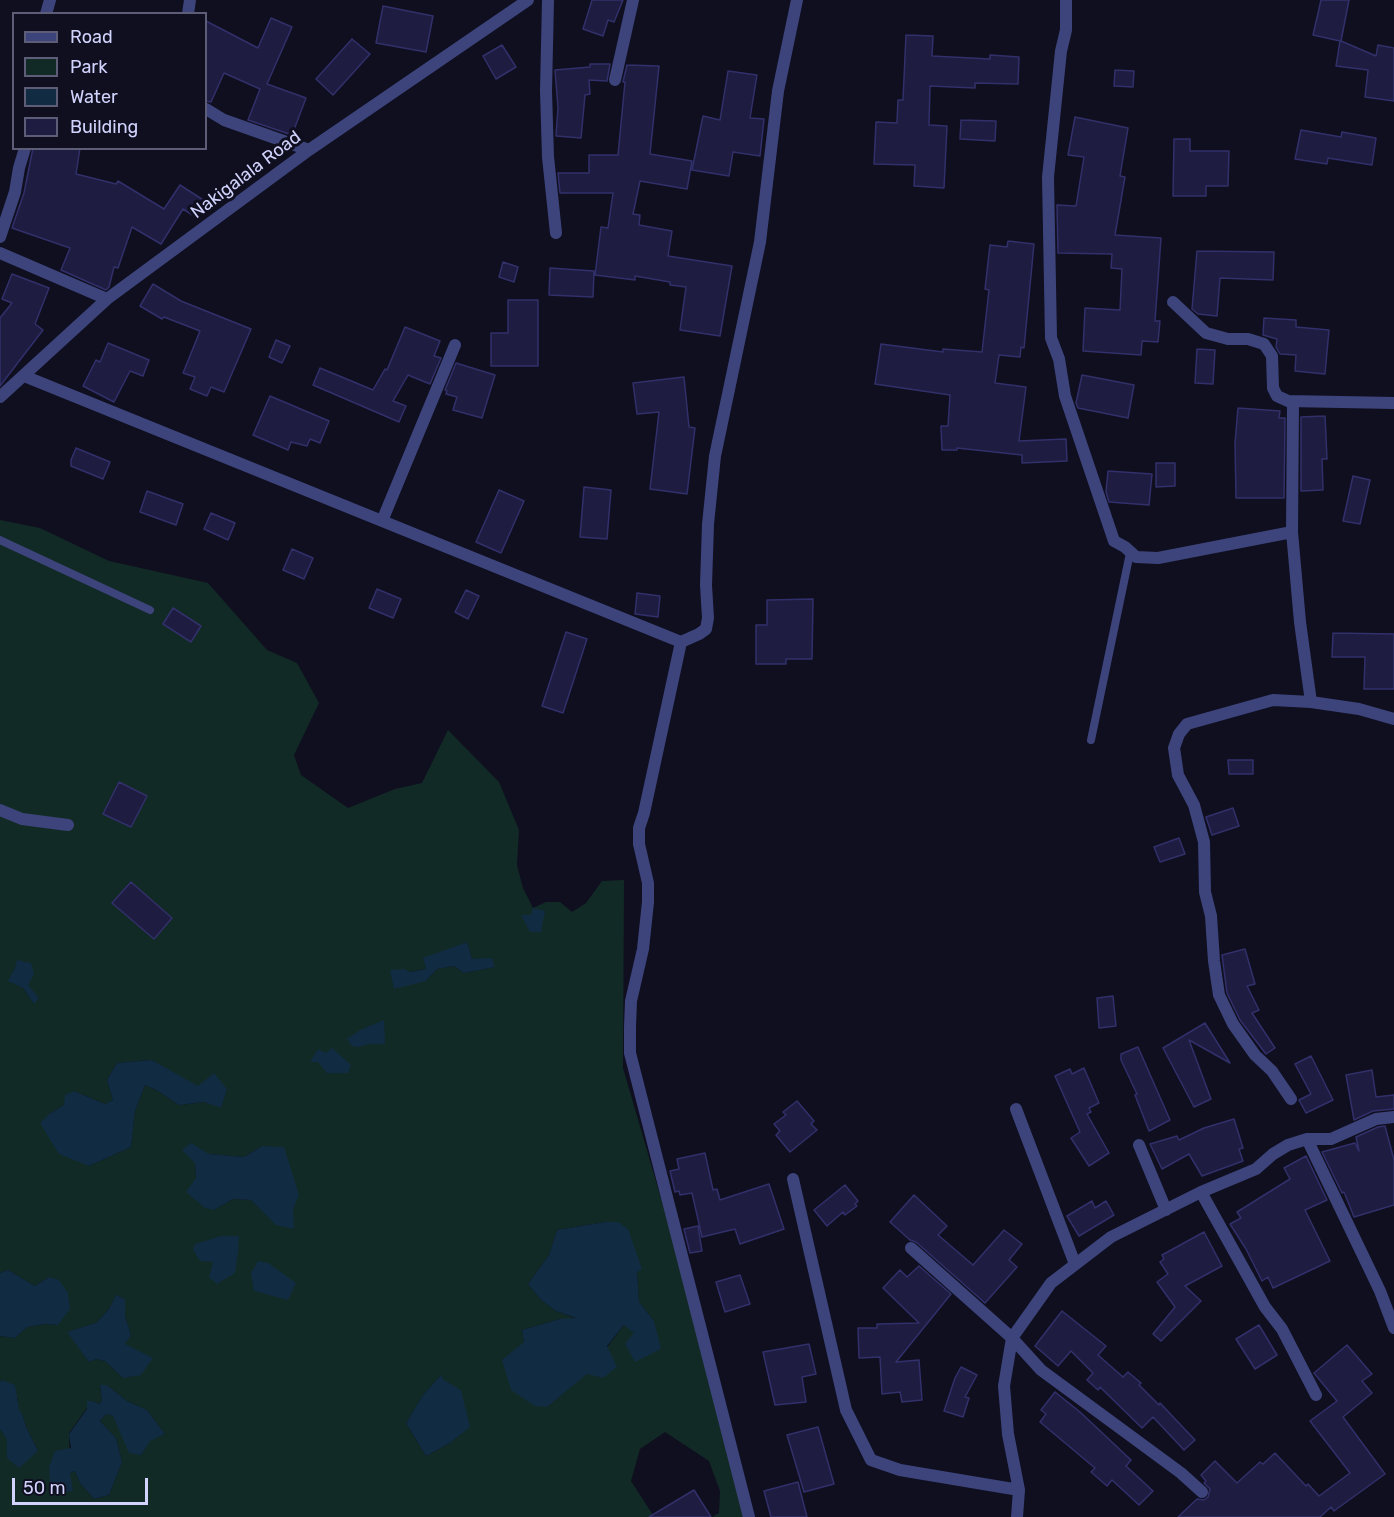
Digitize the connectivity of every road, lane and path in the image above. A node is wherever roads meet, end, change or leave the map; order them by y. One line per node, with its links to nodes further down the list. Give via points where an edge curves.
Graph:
1 (528, 0): 9 (street, Nakigalala Road)
2 (548, 0): 10 (street, via 546,102)
3 (633, 0): 6 (street)
4 (797, 0): 25 (street, via 778,91 760,242 715,456 708,524 708,618 706,629)
5 (1066, 0): 23 (street, via 1066,30 1048,177 1051,338 1065,396 1114,541)
6 (615, 80)
7 (207, 110): 9 (street, via 224,120)
8 (24, 150): 11 (street)
9 (309, 150): 13 (street, Nakigalala Road)
10 (556, 233)
11 (0, 237)
12 (0, 253): 13 (street)
13 (107, 299): 16 (street, Nakigalala Road)
14 (1173, 302): 18 (street, via 1206,333 1264,344 1272,356 1273,388 1277,396)
15 (455, 345): 20 (street)
16 (24, 376): 17 (street, Nakigalala Road); 20 (street)
17 (0, 397)
18 (1293, 402): 19 (street); 21 (street)
19 (1394, 403)
20 (382, 520): 25 (street)
21 (1292, 532): 23 (street, via 1158,558); 26 (street)
22 (0, 540): 24 (lane)
23 (1130, 553): 28 (lane)
24 (150, 610)
25 (681, 642): 46 (street, via 639,828 648,902 631,1001 630,1053)
26 (1311, 702): 27 (street); 31 (street, via 1274,700 1187,724 1174,748 1178,775 1194,805 1204,842 1205,892 1219,995 1233,1024)
27 (1394, 718)
28 (1091, 740)
29 (0, 810): 30 (street, via 22,819)
30 (68, 825)
31 (1291, 1099)
32 (1016, 1109): 40 (street)
33 (1394, 1117): 34 (street, via 1376,1119 1331,1139)
34 (1307, 1139): 37 (street, via 1288,1145 1256,1169); 41 (street)
35 (1138, 1145): 38 (street)
36 (793, 1179): 44 (street, via 846,1410 871,1460 900,1470)
37 (1200, 1192): 38 (street); 43 (street, via 1265,1307 1282,1329)
38 (1166, 1210): 40 (street, via 1111,1237)
39 (911, 1248): 42 (street)
40 (1075, 1264): 42 (street, via 1051,1283)
41 (1394, 1328)
42 (1012, 1338): 44 (street, via 1005,1386); 45 (street, via 1041,1370)
43 (1316, 1395)
44 (1018, 1490): 47 (street)
45 (1202, 1492)
46 (749, 1517)
47 (1017, 1517)

